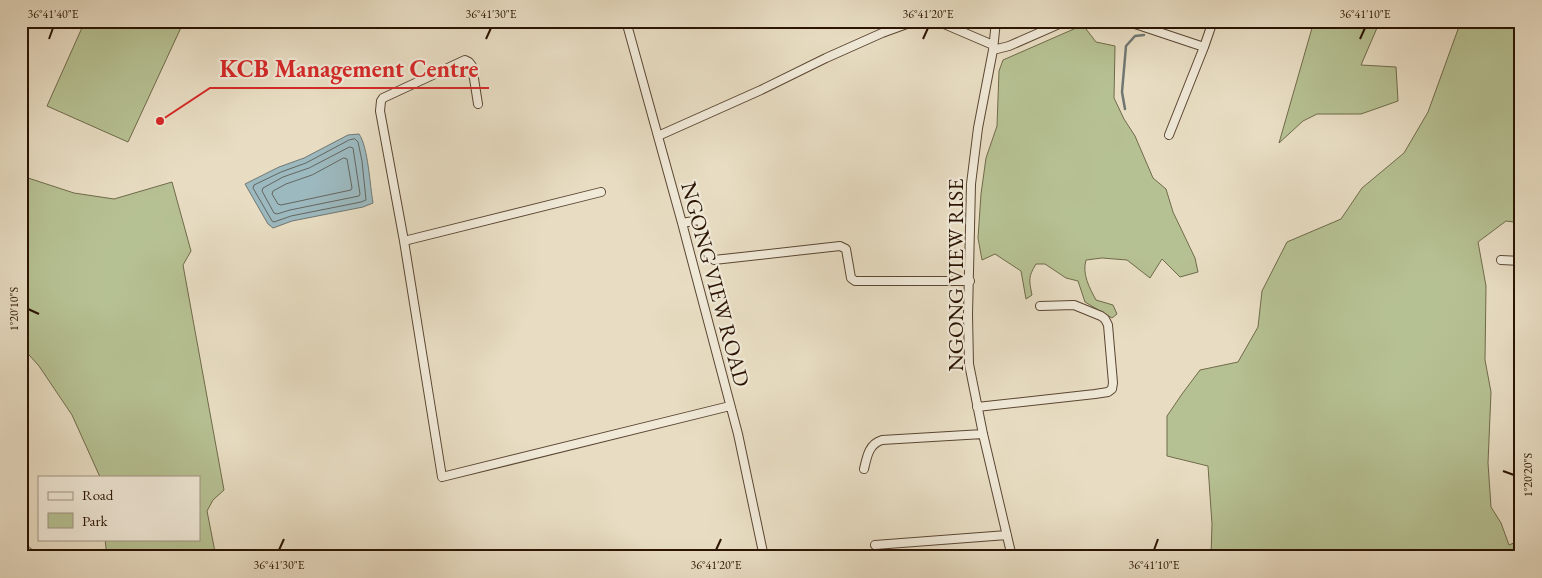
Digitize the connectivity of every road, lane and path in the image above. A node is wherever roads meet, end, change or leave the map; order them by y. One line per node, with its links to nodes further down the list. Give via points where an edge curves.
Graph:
1 (626, 21): 13 (street, NGONG VIEW ROAD)
2 (915, 21): 13 (street, via 834,54)
3 (933, 21): 9 (street)
4 (996, 21): 9 (street, NGONG VIEW RISE)
5 (1066, 21): 9 (street, via 1009,46)
6 (1126, 21): 8 (street)
7 (1213, 21): 8 (street)
8 (1204, 47): 12 (street)
9 (993, 48): 20 (street, NGONG VIEW RISE, via 971,184)
10 (478, 104): 17 (street, via 472,66 465,60 381,100 380,111)
11 (21, 115): 14 (street, via 24,128)
12 (1168, 135)
13 (658, 136): 16 (street, NGONG VIEW ROAD)
14 (21, 168)
15 (601, 192): 17 (street)
16 (682, 223): 20 (street, via 701,221 708,254 714,260 840,246 846,249 851,278 855,281); 22 (street, NGONG VIEW ROAD)
17 (404, 241): 22 (street, via 442,477)
18 (1501, 260): 19 (street)
19 (1521, 261)
20 (970, 281): 23 (street, NGONG VIEW RISE, via 969,364)
21 (1040, 306): 23 (street, via 1074,305 1106,319 1112,389 1095,394)
22 (730, 406): 28 (street, NGONG VIEW ROAD)
23 (977, 407): 24 (street, NGONG VIEW RISE)
24 (983, 434): 25 (street, via 877,441 871,447); 26 (street, NGONG VIEW RISE)
25 (864, 468)
26 (1007, 535): 27 (street); 29 (street, NGONG VIEW RISE)
27 (875, 545)
28 (764, 557)
29 (1012, 557)

